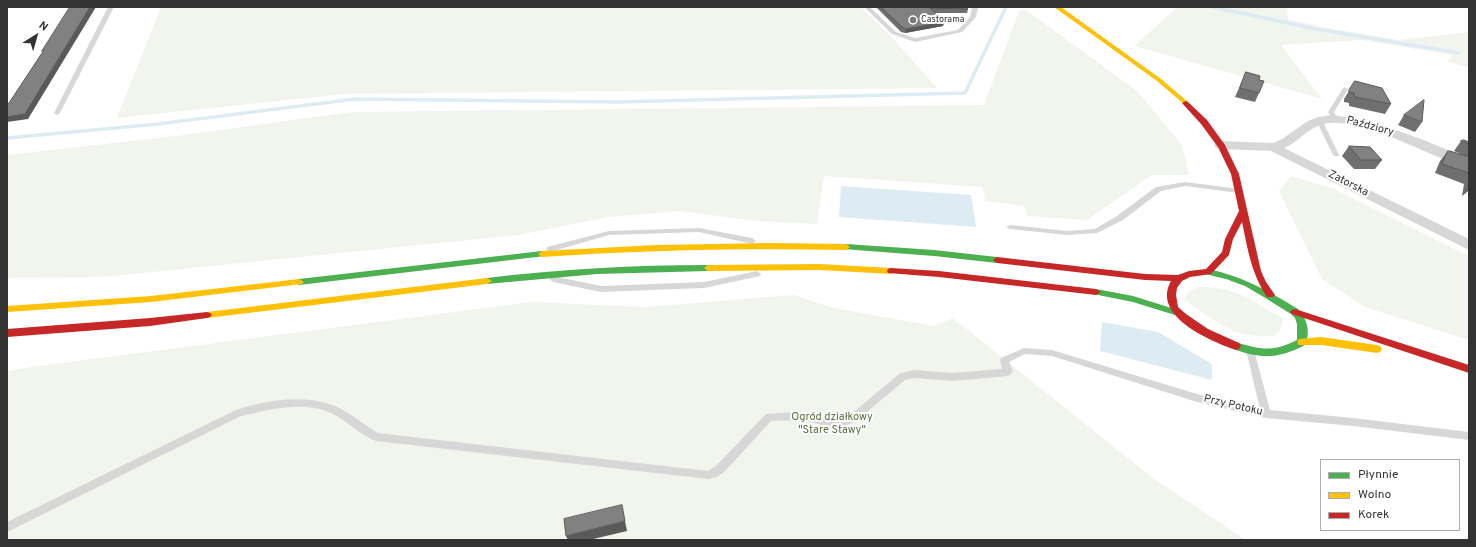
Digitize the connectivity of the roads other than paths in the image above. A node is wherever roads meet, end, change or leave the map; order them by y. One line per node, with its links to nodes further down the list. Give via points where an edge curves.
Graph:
1 (111, 7): 6 (lane)
2 (867, 7): 3 (lane, via 894,33 914,40 960,31 973,17)
3 (975, 7)
4 (1057, 7): 9 (main road, via 1170,89 1197,114)
5 (1345, 89): 7 (lane, via 1331,112)
6 (56, 113)
7 (1335, 119): 8 (street, Paździory); 12 (street, Paździory, via 1406,137)
8 (1319, 120): 10 (street, via 1290,141); 11 (lane)
9 (1221, 145): 10 (street, Zatorska); 13 (main road)
10 (1274, 147): 17 (street, Zatorska)
11 (1336, 155)
12 (1469, 164)
13 (1240, 191): 14 (main road); 15 (lane, via 1185,184 1159,189 1120,218 1097,231 1067,233)
14 (1243, 211): 20 (main road, via 1229,239 1226,253); 23 (main road, via 1257,274)
15 (1010, 227)
16 (776, 245): 18 (main road, via 619,248); 18 (lane, via 699,230 609,233); 22 (main road, via 934,253 1145,277)
17 (1469, 245)
18 (522, 256): 24 (main road, via 151,299)
19 (786, 267): 21 (main road, via 656,268); 21 (lane, via 704,285 601,289); 26 (main road, via 939,274 1066,287 1133,299)
20 (1208, 272): 22 (main road, via 1190,273); 23 (main road, via 1241,279)
21 (532, 275): 27 (main road, via 150,322)
22 (1177, 278): 26 (main road, via 1171,288 1171,301)
23 (1270, 295): 25 (main road)
24 (7, 309)
25 (1295, 312): 28 (main road, via 1302,324); 30 (main road)
26 (1178, 313): 29 (main road, via 1205,333)
27 (7, 333)
28 (1302, 342): 29 (main road, via 1290,350 1272,353); 30 (main road, via 1321,341)
29 (1250, 350): 32 (lane)
30 (1422, 355): 31 (main road)
31 (1469, 369)
32 (1266, 414): 33 (lane, Przy Potoku); 34 (lane, Przy Potoku, via 1197,398 1052,352 1024,351 1004,360 1008,372 953,377 914,374 902,377 852,418 839,424 798,416 769,417 721,468 708,475 376,437 333,410 316,404 292,404 262,407 239,413)
33 (1469, 436)
34 (7, 527)

